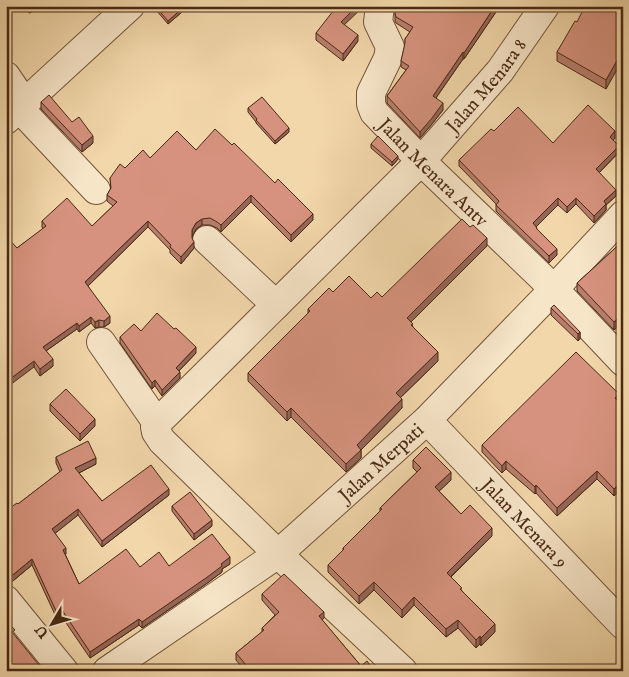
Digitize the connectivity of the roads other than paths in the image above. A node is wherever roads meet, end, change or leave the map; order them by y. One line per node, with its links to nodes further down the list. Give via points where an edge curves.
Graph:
1 (380, 6): 6 (street, Jalan Menara Antv, via 378,22 390,47 371,93 371,104 374,112)
2 (545, 6): 6 (street, Jalan Menara 8, via 500,71)
3 (118, 11): 5 (street)
4 (6, 76): 5 (street)
5 (17, 111): 7 (street)
6 (421, 161): 10 (street, Jalan Menara Antv); 11 (street, Jalan Menara 8)
7 (96, 190)
8 (623, 215): 10 (street, Jalan Merpati)
9 (207, 240): 11 (street)
10 (554, 289): 13 (street, Jalan Menara Antv); 14 (street, Jalan Merpati)
11 (276, 305): 15 (street, Jalan Menara 8)
12 (101, 342): 15 (street)
13 (623, 362)
14 (427, 420): 16 (street, Jalan Merpati); 18 (street, Jalan Menara 9)
15 (157, 423): 16 (street, via 156,432 162,441)
16 (278, 554): 20 (street, Jalan Merpati); 21 (street)
17 (6, 600): 19 (street)
18 (623, 625)
19 (64, 671)
20 (107, 671)
21 (402, 671)

